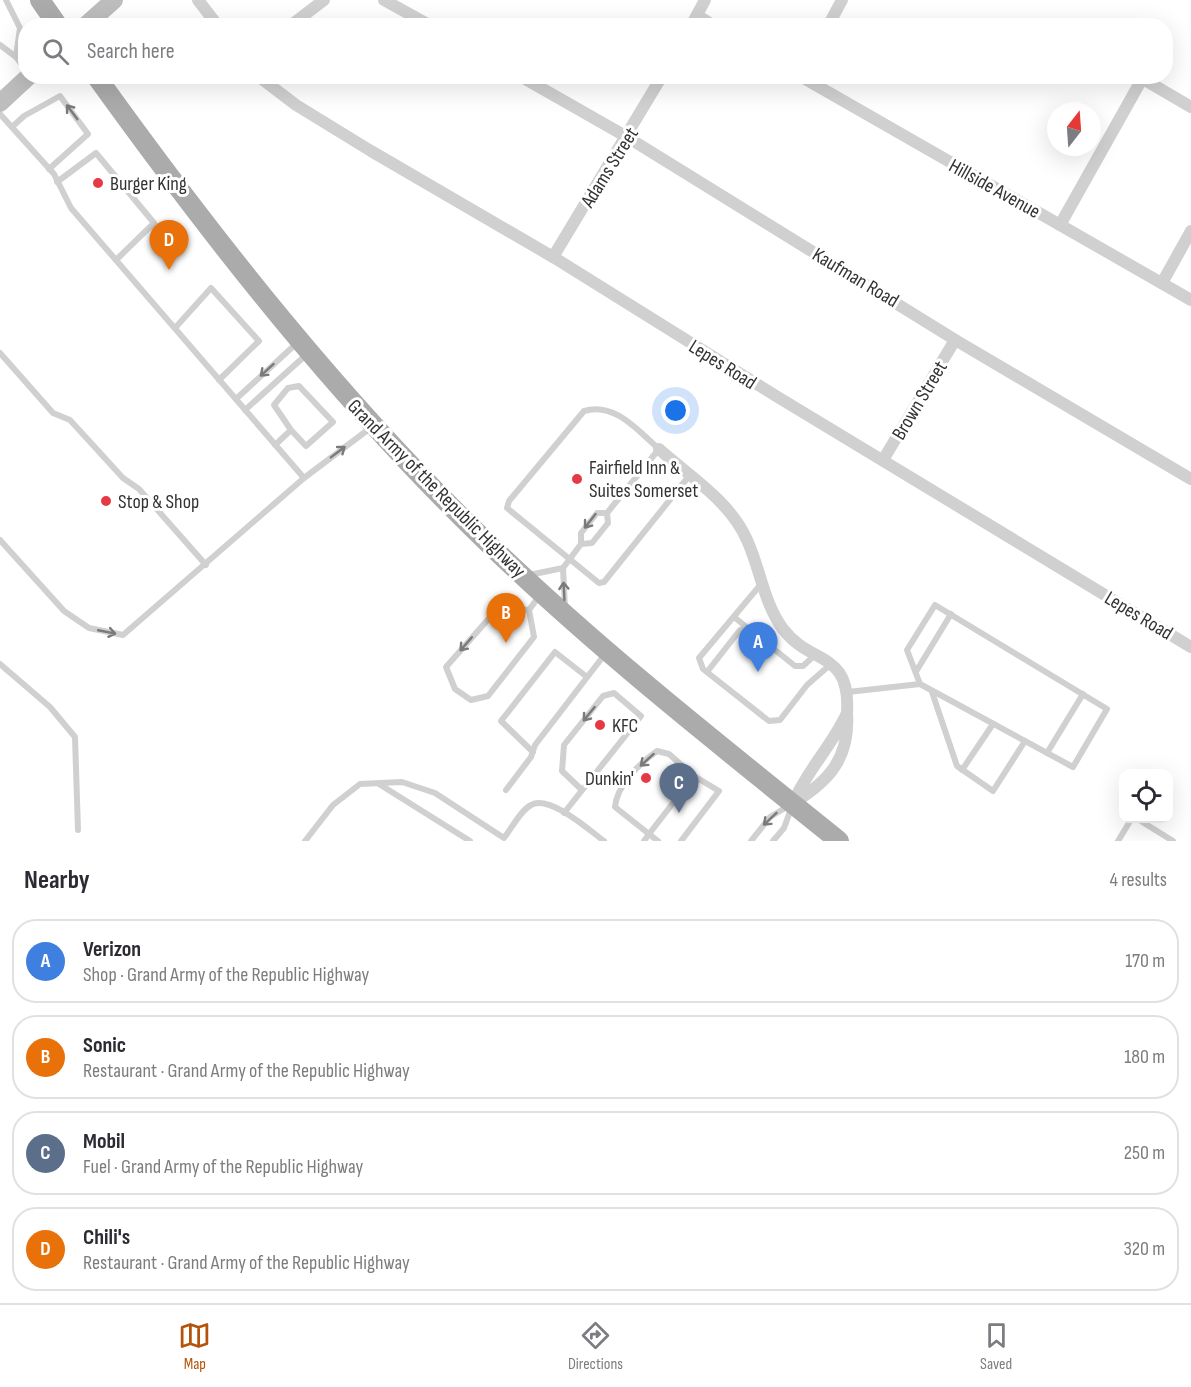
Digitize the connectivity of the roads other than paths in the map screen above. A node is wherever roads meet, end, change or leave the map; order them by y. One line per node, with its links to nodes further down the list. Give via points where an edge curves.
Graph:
1 (6, 0): 16 (lane)
2 (198, 0): 11 (street)
3 (324, 0): 12 (street)
4 (384, 0): 13 (street)
5 (705, 0): 14 (street)
6 (842, 0): 15 (street)
7 (112, 1): 10 (street)
8 (43, 2): 9 (main road)
9 (53, 18)
10 (94, 18)
11 (212, 18)
12 (300, 18)
13 (417, 18)
14 (695, 18)
15 (832, 18)
16 (18, 24)
17 (18, 42): 19 (lane)
18 (0, 45): 19 (lane)
19 (16, 57): 20 (lane)
20 (18, 59)
21 (21, 84): 29 (street)
22 (102, 84): 43 (main road, Grand Army of the Republic Highway, via 203,223)
23 (268, 84): 37 (street, Lepes Road, via 362,146)
24 (534, 84): 32 (street, Kaufman Road)
25 (658, 84): 32 (street, Adams Street)
26 (812, 84): 35 (street, Hillside Avenue)
27 (1137, 84): 35 (street)
28 (1151, 84): 30 (street)
29 (1, 103): 31 (lane)
30 (1191, 106)
31 (12, 127): 33 (lane); 33 (lane, one-way to 31, via 88,134 60,96)
32 (628, 137): 37 (street, Adams Street); 42 (street, Kaufman Road)
33 (49, 169): 34 (lane)
34 (57, 182): 38 (lane, via 65,201); 38 (lane, via 96,153 154,223)
35 (1060, 225): 39 (street, Hillside Avenue)
36 (1191, 231): 39 (street)
37 (553, 257): 52 (street, Lepes Road)
38 (116, 260): 41 (lane)
39 (1162, 283): 40 (street, Hillside Avenue)
40 (1191, 300)
41 (175, 328): 45 (lane); 45 (lane, via 212,288 259,341)
42 (955, 340): 52 (street, Brown Street); 55 (street, Kaufman Road)
43 (304, 348): 46 (lane, one-way to 46); 47 (lane); 48 (main road, Grand Army of the Republic Highway)
44 (0, 353): 60 (lane, via 53,413 70,420 123,478 139,489)
45 (219, 380): 46 (lane)
46 (236, 399): 47 (lane)
47 (245, 410): 50 (lane)
48 (373, 426): 54 (lane, one-way to 48); 62 (main road, Grand Army of the Republic Highway)
49 (291, 430): 49 (lane, via 306,446 333,422 299,386 288,388 274,405); 50 (lane)
50 (275, 445): 54 (lane)
51 (659, 449): 53 (street); 56 (lane); 59 (lane, via 605,408 584,411 565,431 507,508)
52 (883, 460): 70 (street, Lepes Road)
53 (689, 476): 59 (lane, via 602,584); 63 (street, via 738,522)
54 (304, 478): 60 (lane)
55 (1191, 479)
56 (607, 513): 58 (lane, one-way to 58, via 597,513 581,533); 58 (lane, via 608,523 592,543)
57 (0, 540): 60 (lane, one-way to 60, via 63,611 89,628 123,635)
58 (581, 544): 59 (lane)
59 (570, 559): 61 (lane)
60 (206, 565)
61 (563, 568): 62 (lane); 67 (lane, one-way to 61)
62 (523, 576): 64 (main road, Grand Army of the Republic Highway)
63 (763, 583): 68 (lane); 72 (street, via 784,630)
64 (542, 593): 65 (lane); 67 (main road, Grand Army of the Republic Highway)
65 (529, 610): 65 (lane, one-way to 65, via 499,608 446,667 454,689 471,700 488,696 534,637)
66 (951, 614): 75 (lane); 75 (lane, via 935,605 907,650); 81 (lane)
67 (565, 615): 71 (main road, Grand Army of the Republic Highway)
68 (735, 617): 69 (lane); 76 (lane, via 699,657)
69 (748, 628): 72 (lane, via 795,666 803,666); 76 (lane, via 740,630)
70 (1191, 647)
71 (608, 651): 77 (lane); 91 (main road, Grand Army of the Republic Highway)
72 (816, 654): 74 (street)
73 (0, 664): 95 (lane, via 50,707 75,737)
74 (831, 664): 76 (lane, via 807,685 780,720 769,721); 80 (street, via 843,677)
75 (917, 670): 78 (lane)
76 (707, 672)
77 (587, 677): 84 (lane); 84 (lane, via 555,652 501,720)
78 (920, 684): 79 (lane); 80 (lane)
79 (932, 691): 82 (lane); 86 (lane, via 957,766)
80 (848, 692): 91 (street, via 847,713 837,735 803,779)
81 (1083, 694): 85 (lane); 85 (lane, via 1107,708 1073,767)
82 (993, 724): 83 (lane); 86 (lane)
83 (1025, 741): 85 (lane); 86 (lane, via 993,791)
84 (533, 752): 89 (lane)
85 (1047, 753)
86 (962, 770)
87 (694, 776): 96 (lane); 96 (lane, one-way to 96, via 669,754 657,751 644,760 616,795 615,807); 103 (lane, via 719,791)
88 (378, 783): 97 (lane, via 402,782 435,793); 98 (lane, via 360,784 333,805); 99 (lane)
89 (506, 790)
90 (582, 790): 90 (lane, one-way to 90, via 641,717 614,693 603,696 564,745 562,771); 92 (lane)
91 (793, 803): 104 (lane, one-way to 104, via 770,817); 105 (lane); 106 (main road, Grand Army of the Republic Highway)
92 (564, 813): 97 (lane, via 538,801 529,806); 100 (lane)
93 (1131, 823): 107 (lane)
94 (1141, 823): 108 (lane)
95 (78, 830)
96 (649, 834): 101 (lane); 102 (lane)
97 (504, 839)
98 (305, 841)
99 (470, 841)
100 (604, 841)
101 (644, 841)
102 (658, 841)
103 (681, 841)
104 (751, 841)
105 (773, 841)
106 (839, 841)
107 (1118, 841)
108 (1173, 841)

